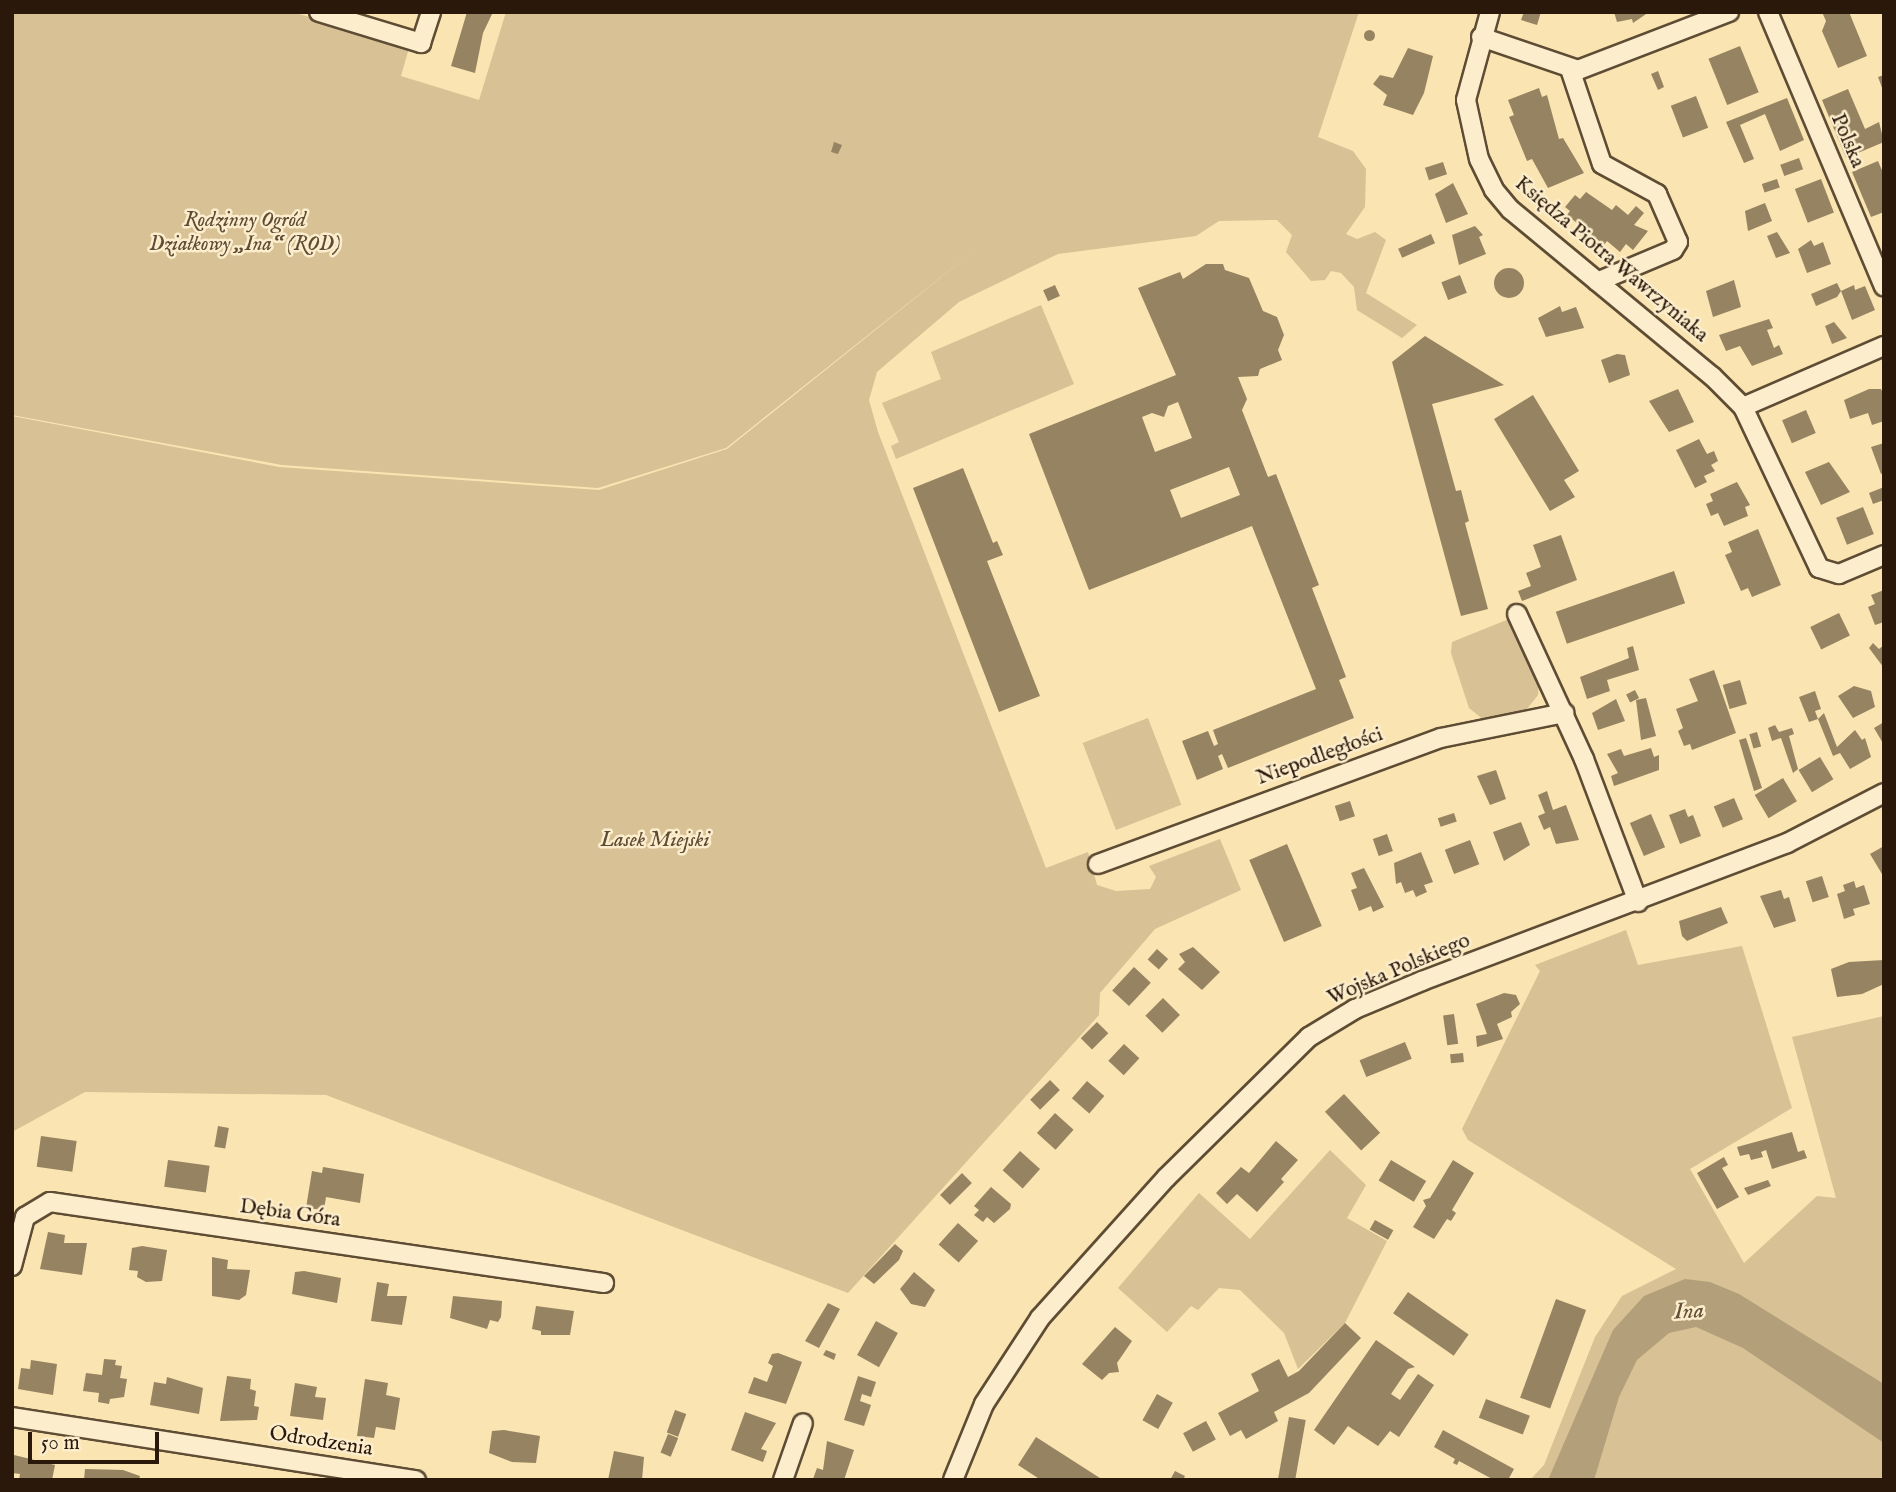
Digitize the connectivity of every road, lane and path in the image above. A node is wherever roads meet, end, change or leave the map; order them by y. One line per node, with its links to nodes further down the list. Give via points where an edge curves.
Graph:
1 (319, 12): 2 (street, via 421,43)
2 (431, 12)
3 (1490, 12): 6 (street, Księdza Piotra Wawrzyniaka)
4 (1729, 12): 7 (street, via 1587,68)
5 (1768, 12): 9 (street, Polska)
6 (1481, 37): 7 (street); 8 (street, Księdza Piotra Wawrzyniaka, via 1466,100 1479,159 1494,190 1511,210)
7 (1570, 69): 8 (street, via 1602,164 1657,194 1678,243 1673,250)
8 (1597, 282): 11 (street, Księdza Piotra Wawrzyniaka)
9 (1884, 287)
10 (1884, 346): 11 (street)
11 (1743, 407): 12 (street, Księdza Piotra Wawrzyniaka, via 1819,568 1839,574)
12 (1884, 555)
13 (1517, 614): 14 (street)
14 (1564, 713): 16 (street, Niepodległości, via 1441,738); 17 (street)
15 (1884, 793): 17 (street, Wojska Polskiego, via 1787,843)
16 (1098, 864)
17 (1638, 902): 24 (street, Wojska Polskiego, via 1355,1009 1286,1056 1166,1178 1040,1318 984,1404)
18 (12, 1266): 19 (street, Dębia Góra, via 24,1217 50,1202)
19 (604, 1283)
20 (12, 1417): 22 (street, Odrodzenia)
21 (803, 1423): 23 (street)
22 (416, 1480)
23 (783, 1480)
24 (953, 1480)

